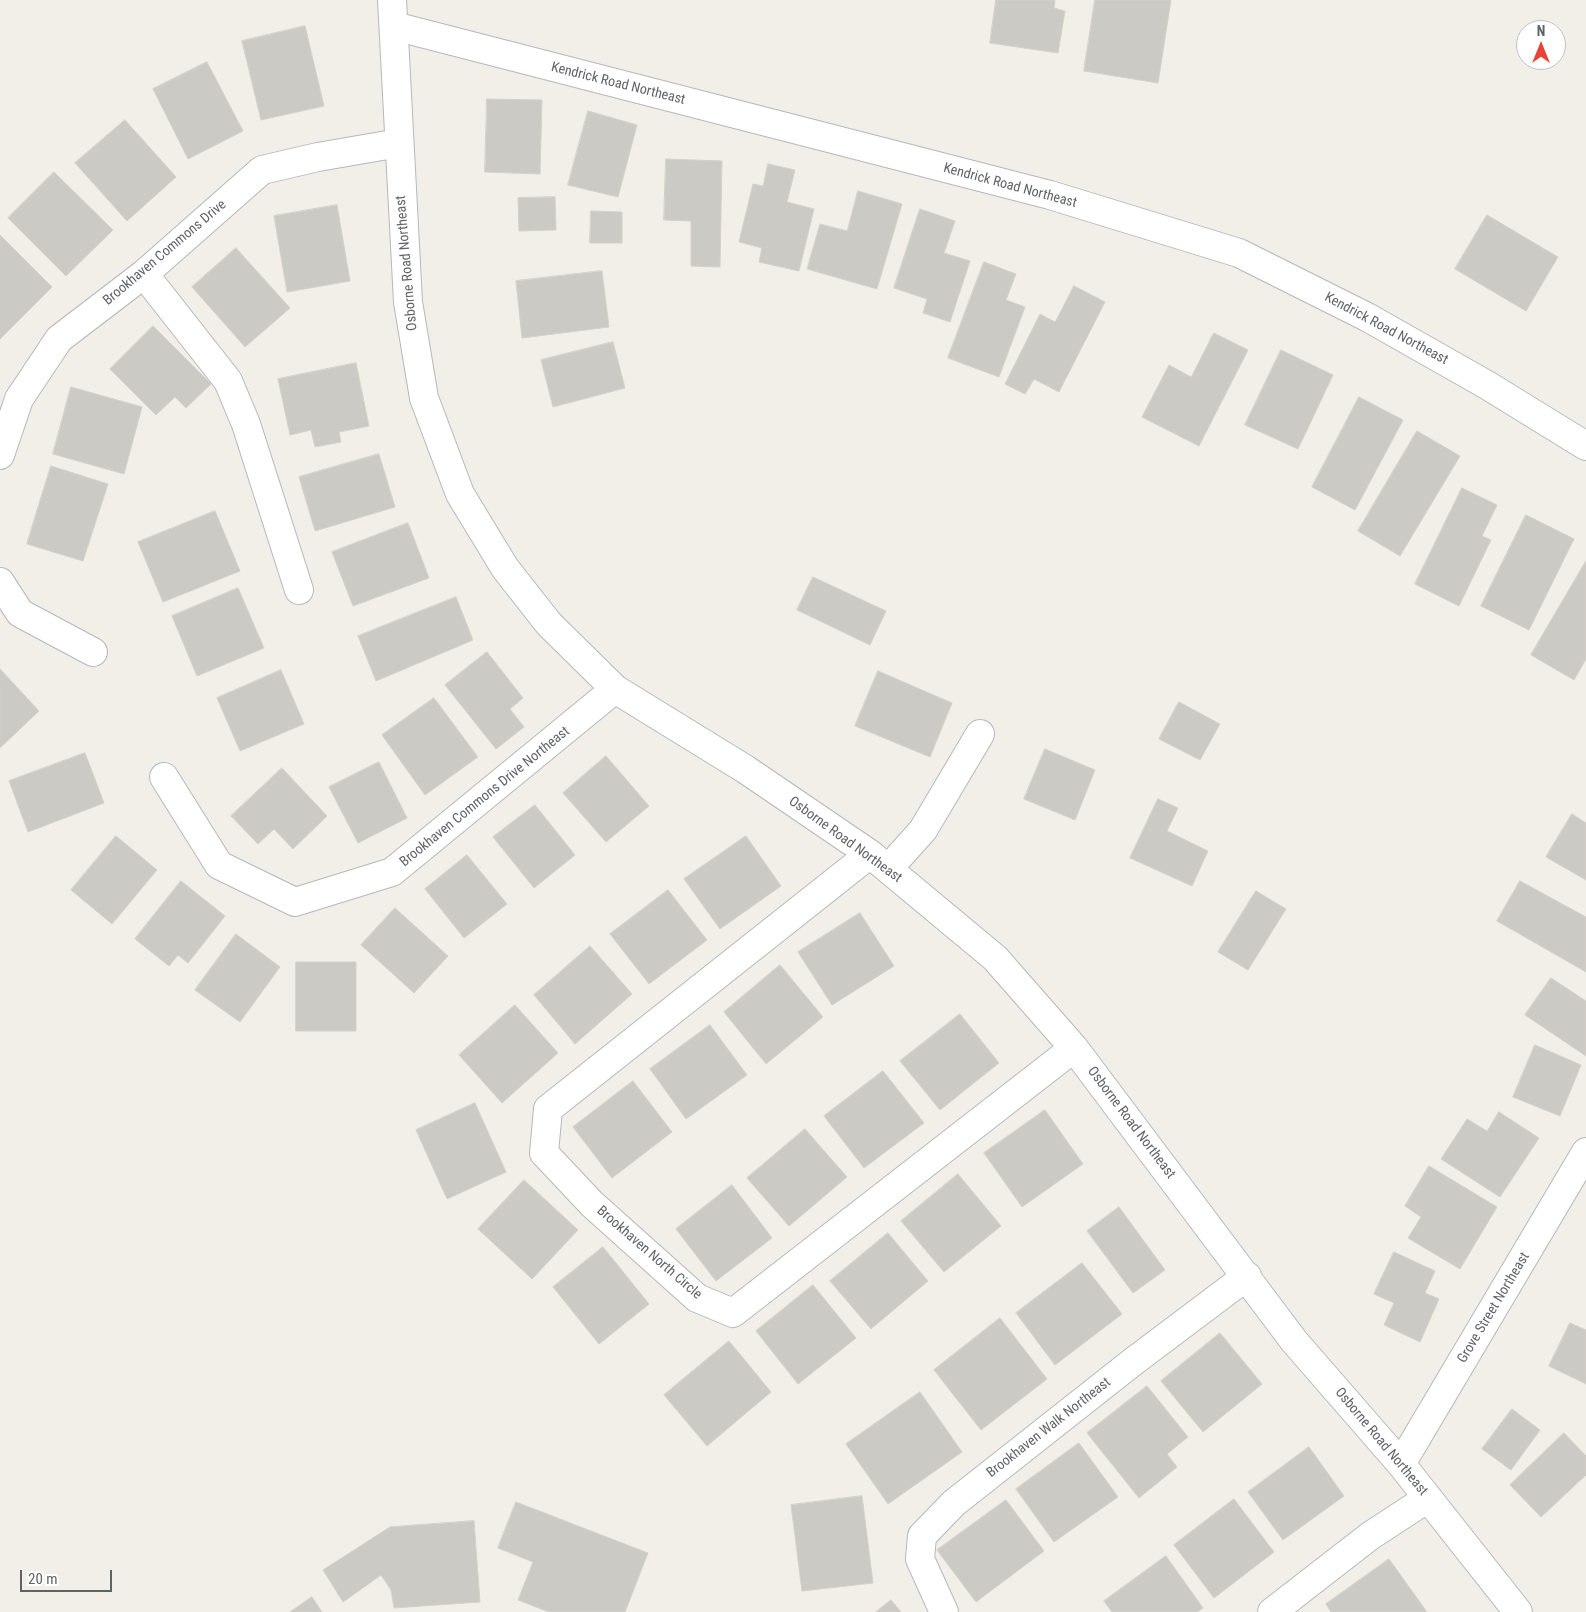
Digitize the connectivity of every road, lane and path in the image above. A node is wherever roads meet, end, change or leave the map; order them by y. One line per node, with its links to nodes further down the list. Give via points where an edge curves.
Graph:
1 (393, 13): 2 (street, Osborne Road Northeast); 4 (street, Kendrick Road Northeast, via 1050,195 1239,253 1367,317 1488,385)
2 (399, 143): 3 (street, Brookhaven Commons Drive, via 262,170); 9 (street, Osborne Road Northeast, via 408,302 424,398 460,494 505,568 549,624)
3 (144, 274): 5 (street, Brookhaven Commons Drive, via 59,339 18,398); 7 (street, via 228,381 246,424)
4 (1586, 446)
5 (0, 454)
6 (0, 582): 8 (street, via 20,613)
7 (299, 590)
8 (93, 652)
9 (615, 689): 11 (street, Brookhaven Commons Drive Northeast, via 392,872 295,902 219,865); 12 (street, Osborne Road Northeast, via 745,769)
10 (980, 734): 12 (street, via 923,830)
11 (164, 777)
12 (879, 862): 13 (street, Osborne Road Northeast, via 995,958); 13 (street, Brookhaven North Circle, via 774,930 548,1109 544,1153 592,1204 697,1298 733,1313)
13 (1074, 1048): 15 (street, Osborne Road Northeast)
14 (1586, 1152): 16 (street, Grove Street Northeast)
15 (1247, 1276): 16 (street, Osborne Road Northeast, via 1294,1342); 18 (street, Brookhaven Walk Northeast, via 954,1503 922,1536 920,1559)
16 (1401, 1464): 17 (street, Osborne Road Northeast)
17 (1428, 1498): 19 (street, via 1370,1536); 20 (street, Osborne Road Northeast)
18 (944, 1612)
19 (1272, 1612)
20 (1518, 1612)

